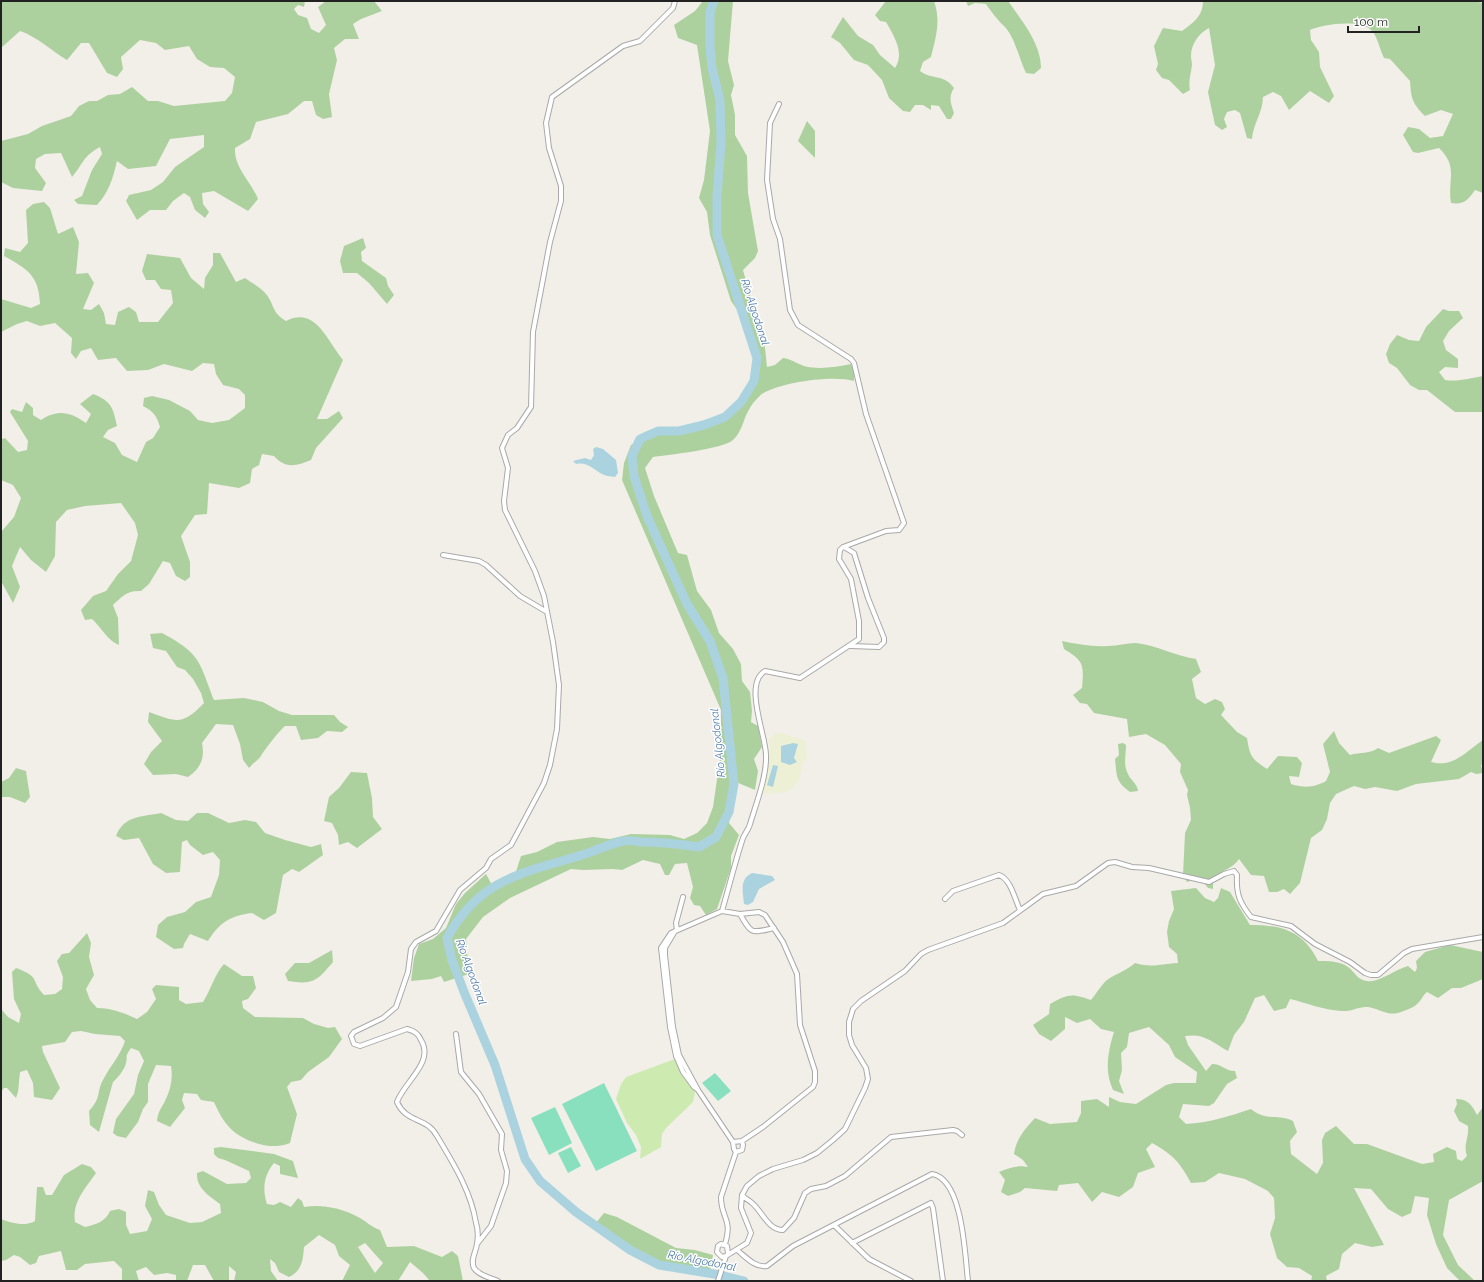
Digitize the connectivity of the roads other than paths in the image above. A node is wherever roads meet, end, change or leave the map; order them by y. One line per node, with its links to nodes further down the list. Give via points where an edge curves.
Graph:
1 (675, 1): 5 (street, via 674,8 645,37 623,46 570,83 552,97 549,108 546,123 549,148 560,186 561,201 550,242 533,332 531,407 508,435 502,448 508,468 505,510 535,571)
2 (779, 104): 3 (street, via 770,123 767,180 773,219 780,239 790,310 798,325 852,359 866,414 904,523 899,530 886,531)
3 (843, 547): 6 (street, via 838,554 851,579 860,634 859,639); 6 (street, via 854,553 884,638 879,647)
4 (443, 555): 5 (street, via 479,561 520,596)
5 (547, 612): 22 (street, via 559,685 557,729 544,782 511,845 491,859 486,868 460,890 436,931 416,942 411,949 408,972 396,1007 384,1018 354,1032 351,1036 354,1044 360,1046 407,1029 414,1031 424,1044 426,1053 423,1062 397,1102 408,1117 429,1125 437,1135 470,1198 477,1225)
6 (851, 646): 10 (street, via 800,678 765,671 759,674 756,680 756,701 765,743 765,768)
7 (683, 897): 13 (street)
8 (945, 899): 9 (street, via 952,891 999,875 1009,884)
9 (1020, 910): 14 (street, via 1043,894 1076,886 1103,866 1115,862 1132,868 1149,868 1209,882 1234,871 1237,875 1237,894 1251,917 1291,926 1315,944 1371,975 1378,975 1412,949); 20 (street, via 1003,922 928,950 905,971 861,1000 853,1010 849,1022 849,1035 866,1068 868,1079 844,1129 817,1153 759,1176)
10 (722, 911): 11 (street); 13 (street)
11 (740, 914): 12 (street, via 766,914); 12 (street, via 751,931)
12 (774, 928): 17 (street, via 797,974 800,1025 815,1072 815,1082 806,1092)
13 (676, 931): 18 (street, via 666,940 660,955 676,1056 683,1072)
14 (1483, 937)
15 (456, 1034): 22 (street, via 461,1072 479,1094 502,1134 501,1150 507,1171 506,1183 491,1226)
16 (962, 1135): 20 (street, via 953,1130 891,1137 845,1176 805,1193 794,1218 783,1230 778,1230 765,1220 753,1203)
17 (742, 1141): 18 (street); 19 (street, via 742,1150)
18 (733, 1142): 19 (street)
19 (736, 1152): 23 (street, via 721,1197 729,1228)
20 (742, 1195): 25 (street, via 741,1208 751,1233 747,1243)
21 (834, 1225): 24 (street); 25 (street, via 794,1246 767,1266 756,1265); 31 (street, via 925,1177 937,1175 954,1196 960,1217)
22 (477, 1244): 27 (street, via 474,1267)
23 (725, 1244): 26 (street, via 729,1248); 26 (street, via 718,1246 716,1252 719,1255)
24 (852, 1244): 29 (street, via 869,1259); 30 (street, via 931,1203)
25 (737, 1250): 26 (street)
26 (727, 1255): 28 (street)
27 (498, 1281)
28 (718, 1281)
29 (910, 1281)
30 (943, 1281)
31 (968, 1281)

